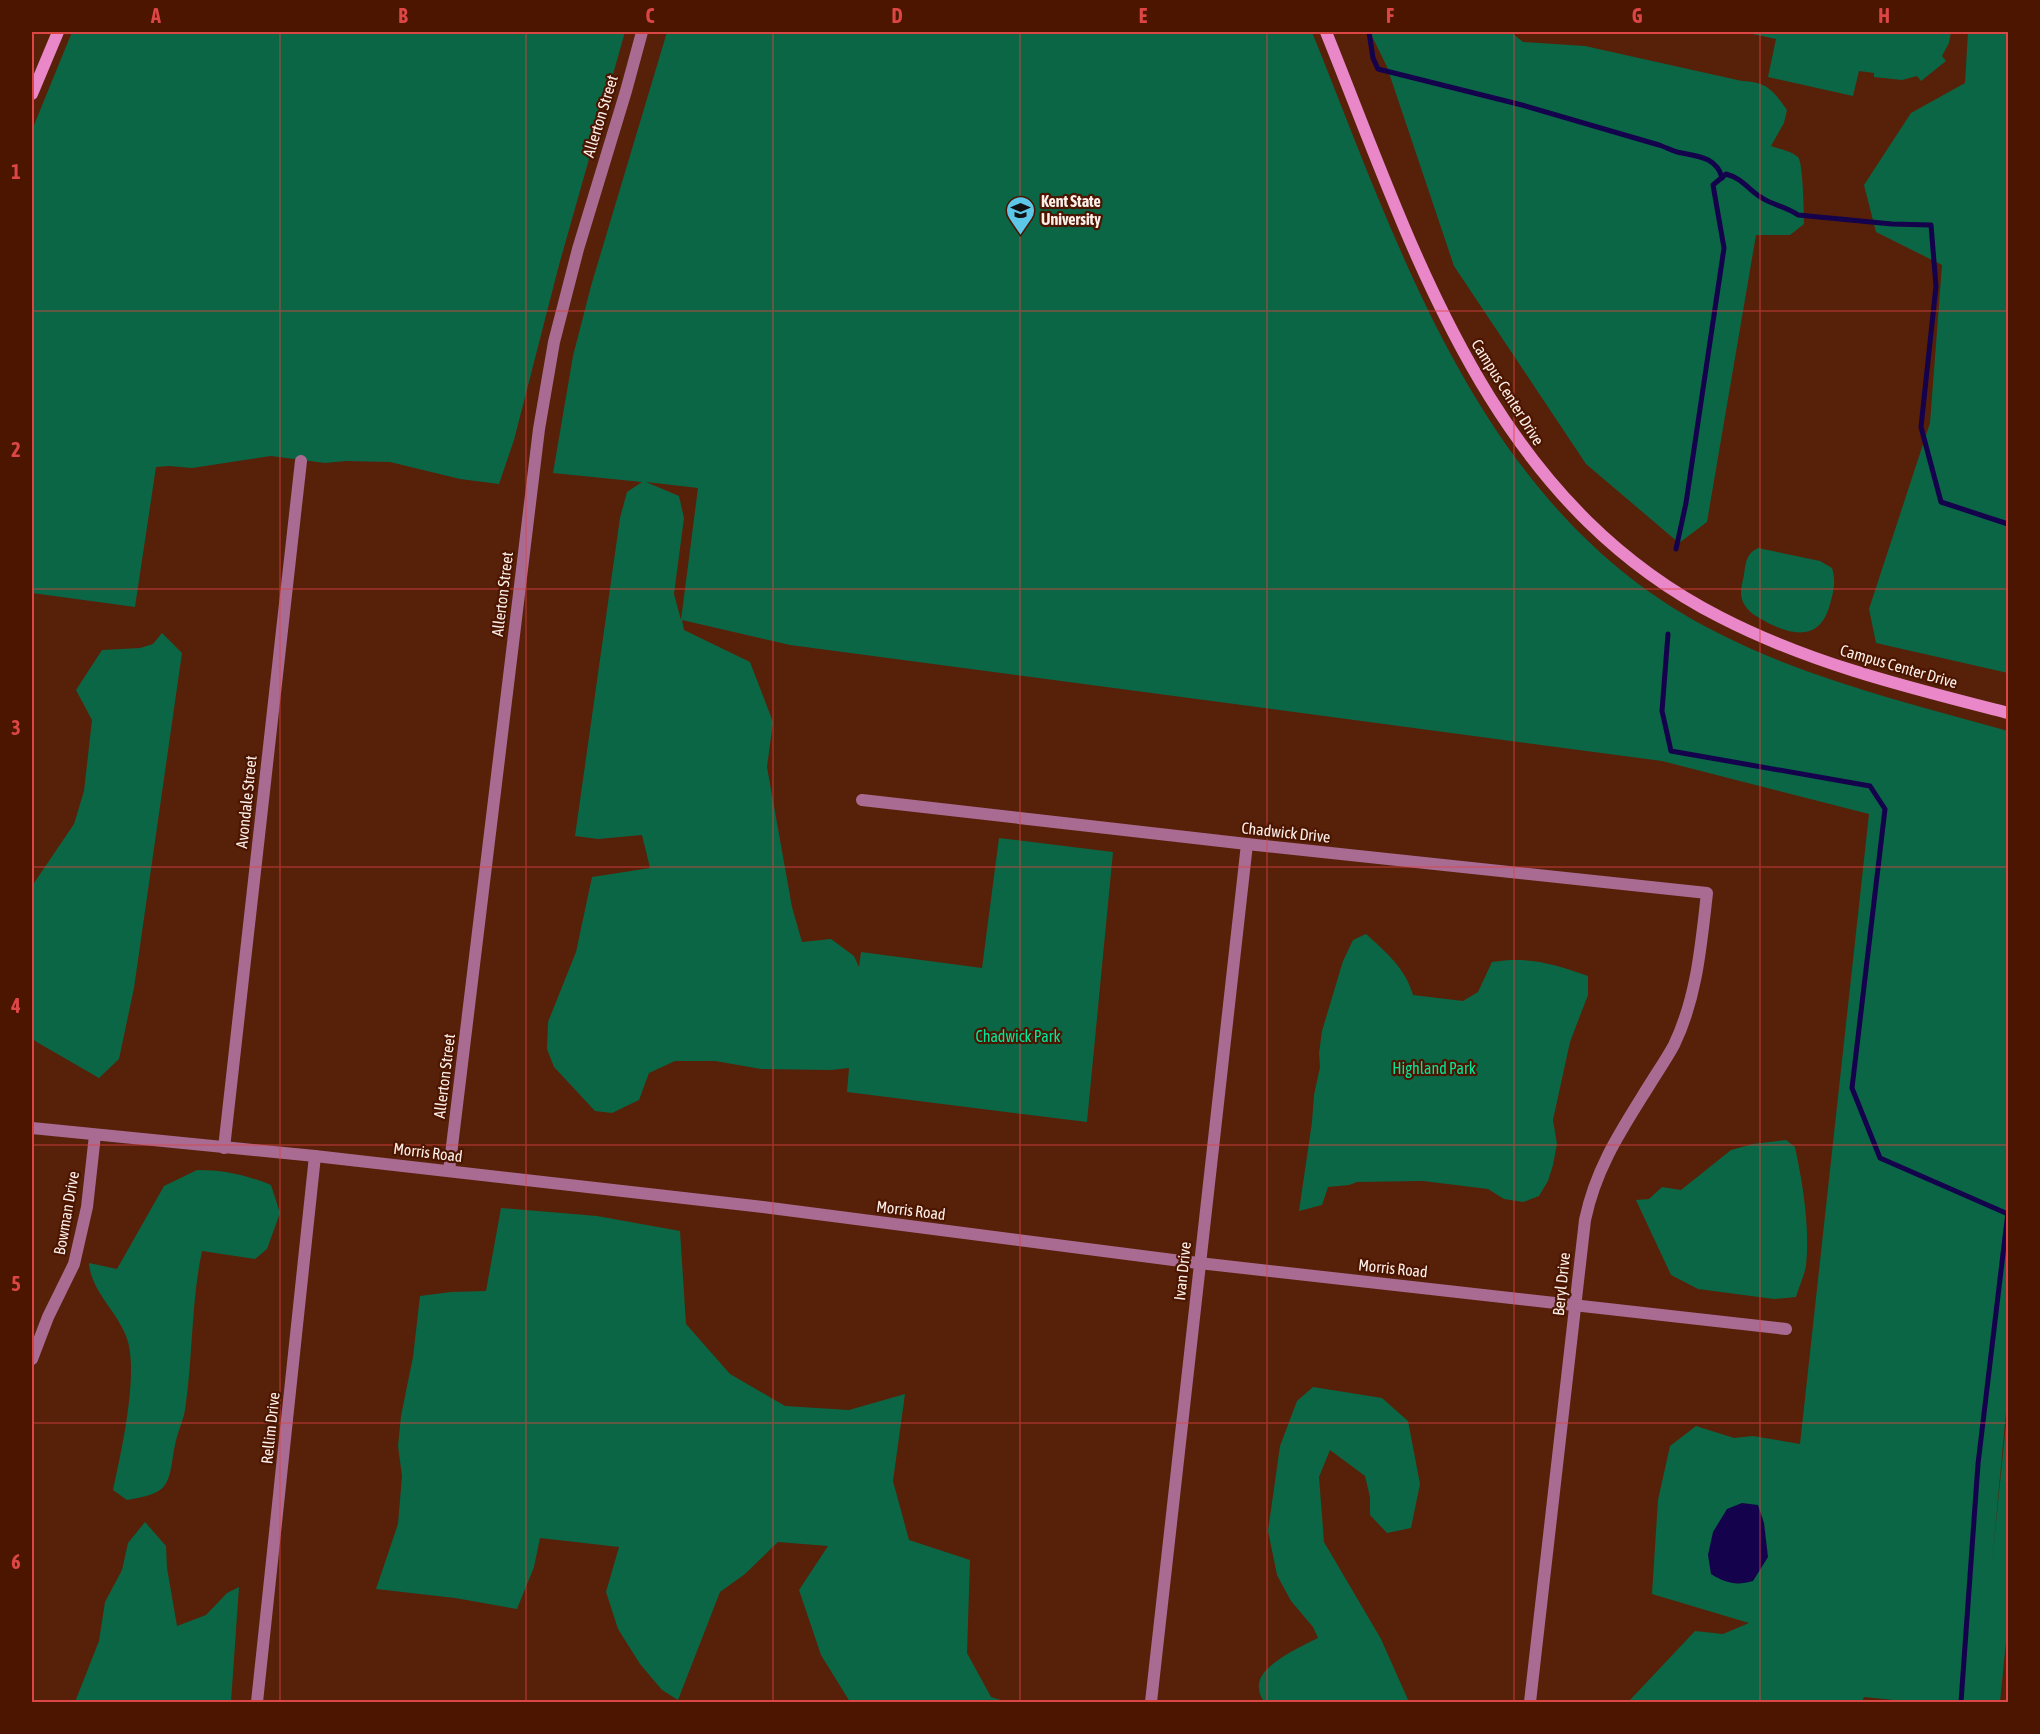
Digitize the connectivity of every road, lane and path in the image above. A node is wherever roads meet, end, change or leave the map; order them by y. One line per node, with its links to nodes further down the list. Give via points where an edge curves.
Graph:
1 (58, 32): 4 (street)
2 (642, 32): 14 (street, Allerton Street, via 578,249 554,342 539,429)
3 (1326, 32): 6 (street, Campus Center Drive, via 1400,216 1462,351 1508,429 1580,515 1652,576 1719,617 1768,640 1882,681)
4 (32, 94)
5 (301, 461): 12 (street, Avondale Street)
6 (2008, 713)
7 (862, 800): 8 (street, Chadwick Drive)
8 (1247, 844): 9 (street, Chadwick Drive); 15 (street, Ivan Drive)
9 (1707, 893): 16 (street, Beryl Drive, via 1697,975 1682,1026 1610,1149 1590,1198)
10 (32, 1128): 11 (street, Morris Road)
11 (95, 1135): 12 (street, Morris Road); 18 (street, Bowman Drive, via 87,1207 74,1264)
12 (224, 1148): 13 (street, Morris Road)
13 (315, 1156): 14 (street, Morris Road); 19 (street, Rellim Drive)
14 (449, 1171): 15 (street, Morris Road)
15 (1200, 1263): 16 (street, Morris Road); 20 (street, Ivan Drive)
16 (1575, 1305): 17 (street, Morris Road); 21 (street, Beryl Drive)
17 (1786, 1329)
18 (32, 1359)
19 (257, 1702)
20 (1151, 1702)
21 (1530, 1702)

